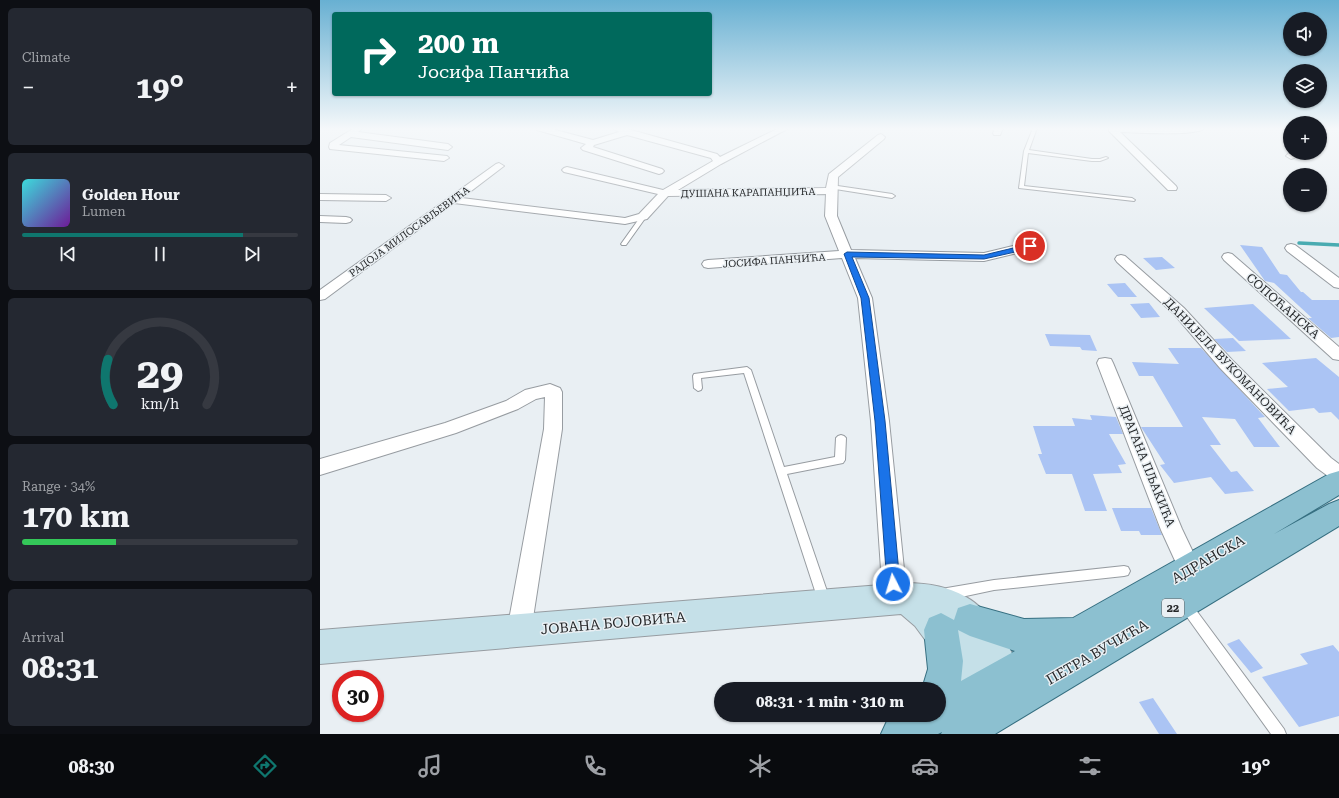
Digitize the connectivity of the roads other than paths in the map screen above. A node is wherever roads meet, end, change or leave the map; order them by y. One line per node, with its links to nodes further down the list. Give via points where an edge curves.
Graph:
1 (631, 162): 8 (street)
2 (718, 162): 11 (street, ДУШАНА КАРАПАНЏИЋА)
3 (850, 162): 10 (street, ДУШАНА КАРАПАНЏИЋА, via 833,176)
4 (1024, 162): 16 (lane, via 1021,187)
5 (1146, 162): 9 (street)
6 (499, 166): 15 (street, РАДОЈА МИЛОСАВЉЕВИЋА)
7 (567, 170): 11 (street, ДУШАНА КАРАПАНЏИЋА)
8 (659, 171)
9 (1172, 188)
10 (831, 189): 11 (street, ДУШАНА КАРАПАНЏИЋА); 12 (lane); 23 (street, ДУШАНА КАРАПАНЏИЋА, via 831,216)
11 (665, 193): 17 (street, ДУШАНА КАРАПАНЏИЋА)
12 (892, 196)
13 (320, 197): 14 (street)
14 (386, 198)
15 (452, 200): 17 (street, via 606,220 625,221); 28 (street, РАДОЈА МИЛОСАВЉЕВИЋА)
16 (1132, 200)
17 (643, 217): 20 (lane)
18 (320, 219): 19 (street)
19 (346, 220)
20 (624, 244)
21 (1030, 246): 23 (street, ЈОСИФА ПАНЧИЋА, via 984,257)
22 (1290, 248): 27 (street)
23 (847, 254): 26 (street, ЈОСИФА ПАНЧИЋА); 40 (street, ДУШАНА КАРАПАНЏИЋА, via 865,298 880,421)
24 (1228, 257): 29 (street, СОПОЋАНСКА)
25 (1120, 260): 35 (street, ДАНИЈЕЛА ВУКОМАНОВИЋА, via 1174,306 1226,364 1324,463)
26 (708, 264)
27 (1339, 284)
28 (320, 296)
29 (1339, 355)
30 (1105, 363): 38 (street, ДРАГАНА ПЉАКИЋА)
31 (698, 388): 34 (lane, via 697,376 747,370)
32 (841, 438): 34 (lane, via 840,460)
33 (320, 467): 44 (street, via 450,428 512,405 531,394 550,390 554,392 553,429)
34 (781, 471): 42 (lane)
35 (1339, 474)
36 (1339, 482): 38 (main road, АДРАНСКА / 22)
37 (1339, 512): 41 (main road, ПЕТРА ВУЧИЋА / 22)
38 (1190, 569): 45 (main road, АДРАНСКА / 22)
39 (1124, 571): 40 (lane, via 994,585)
40 (910, 598): 42 (main road, ЈОВАНА БОЈОВИЋА); 43 (main road, ЈОВАНА БОЈОВИЋА, via 941,601 959,610)
41 (1183, 602): 48 (main road, ПЕТРА ВУЧИЋА / 22); 54 (lane)
42 (826, 605): 44 (main road, ЈОВАНА БОЈОВИЋА)
43 (955, 625): 45 (main road, via 986,623 1025,636); 47 (main road); 48 (main road, ЈОВАНА БОЈОВИЋА, via 965,677)
44 (519, 631): 46 (main road, ЈОВАНА БОЈОВИЋА)
45 (1076, 635): 48 (main road, ПЕТРА ВУЧИЋА / 22)
46 (320, 647)
47 (944, 682)
48 (996, 696): 49 (main road, ПЕТРА ВУЧИЋА / 22); 53 (main road, ПЕТРА ВУЧИЋА / 22)
49 (946, 711)
50 (914, 722): 52 (main road)
51 (922, 722): 52 (main road)
52 (900, 734)
53 (960, 734)
54 (1279, 734)

